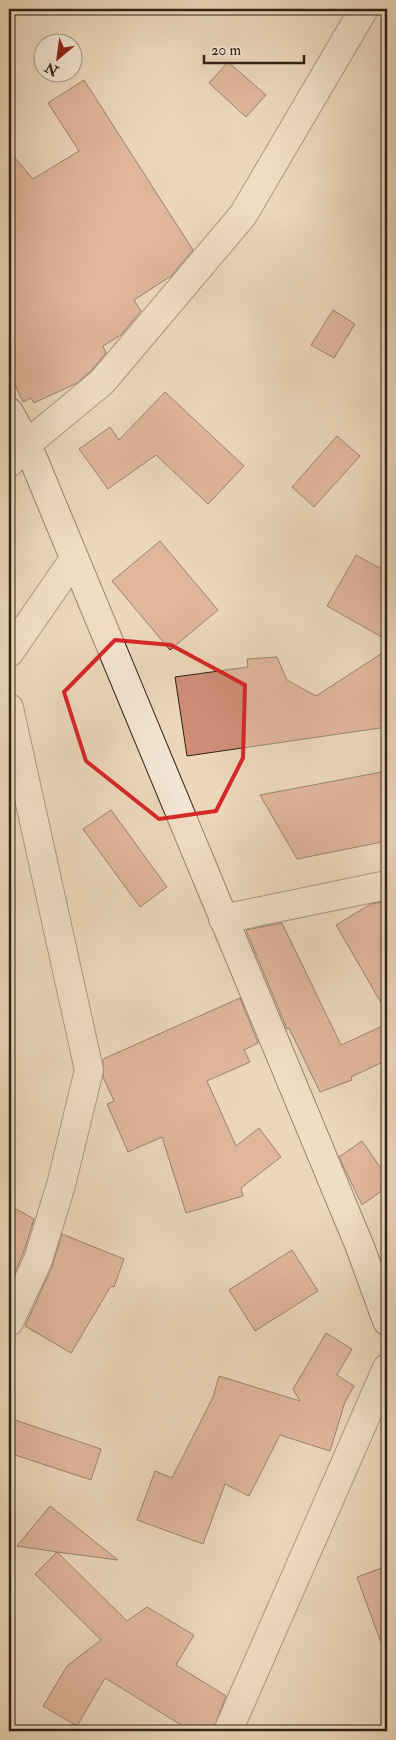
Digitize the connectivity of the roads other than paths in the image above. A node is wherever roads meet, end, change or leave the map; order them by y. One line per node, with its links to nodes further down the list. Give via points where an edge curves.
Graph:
1 (364, 9): 3 (street, via 243,215 102,382)
2 (9, 412): 3 (street)
3 (18, 454): 4 (street)
4 (74, 559): 5 (street); 8 (street)
5 (9, 653)
6 (9, 708): 10 (street, via 89,1070 61,1185 38,1260)
7 (387, 886): 8 (street)
8 (224, 919): 9 (street, via 360,1247)
9 (387, 1321)
10 (9, 1322)
11 (387, 1368): 12 (street)
12 (228, 1731)

